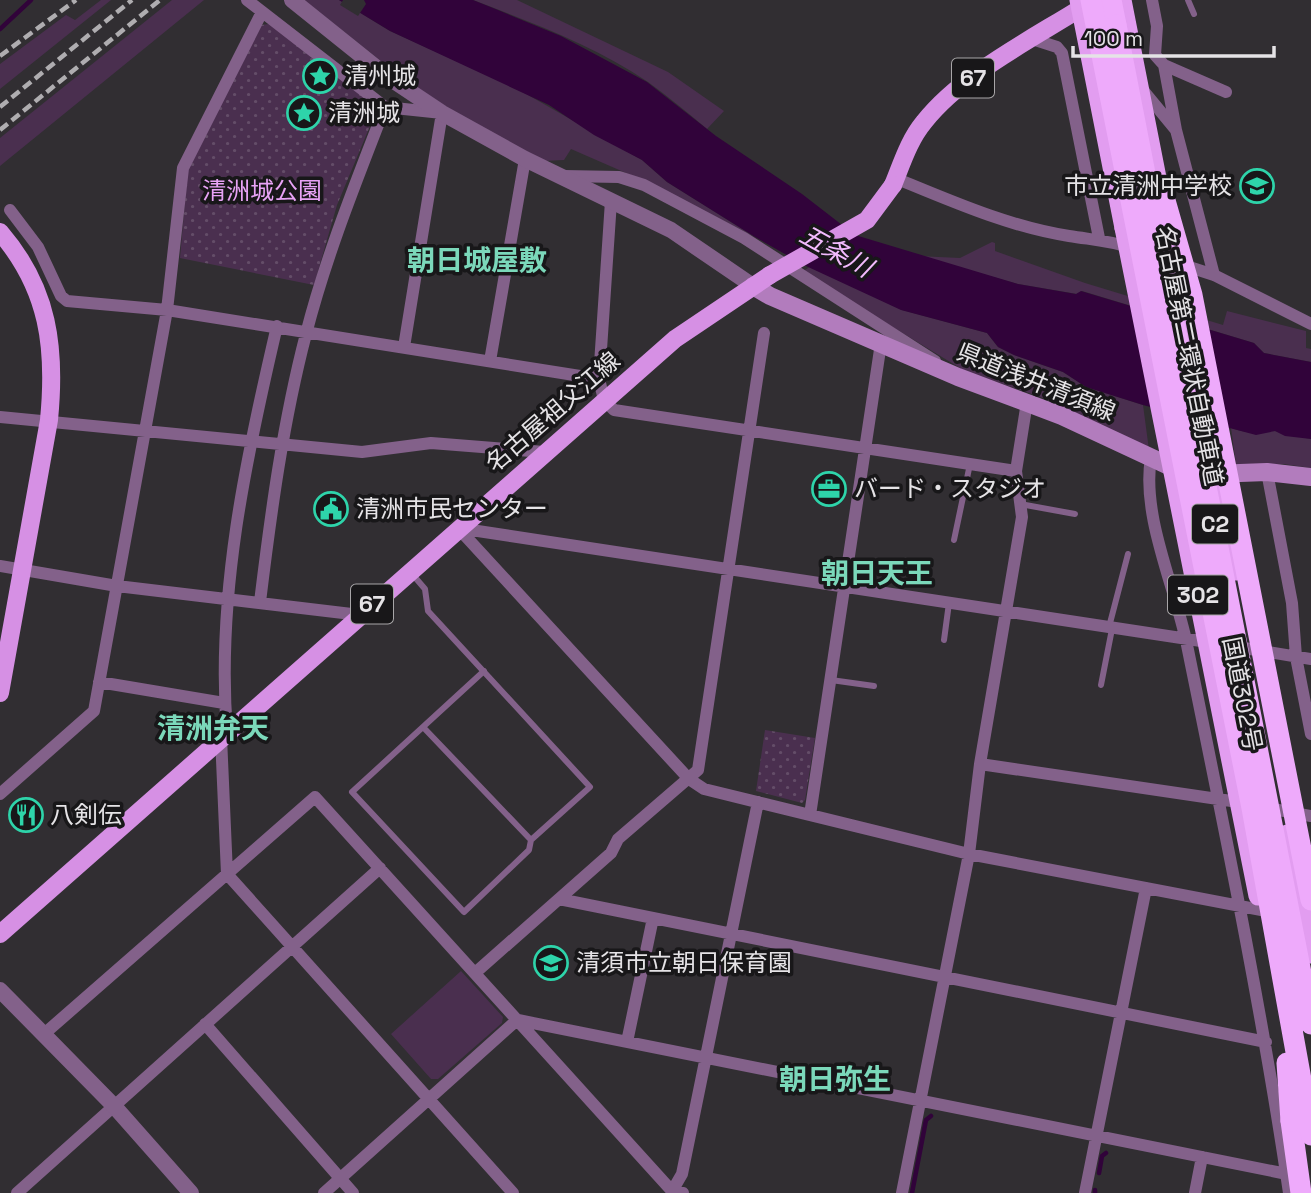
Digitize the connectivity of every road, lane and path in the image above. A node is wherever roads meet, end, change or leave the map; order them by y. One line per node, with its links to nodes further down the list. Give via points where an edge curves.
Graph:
1 (247, 0): 8 (street)
2 (292, 0): 16 (street, via 388,77)
3 (1111, 0): 10 (highway, 名古屋第二環状自動車道 / C2)
4 (1122, 0): 13 (highway, 国道302号 / 302)
5 (1152, 0): 12 (street, via 1157,26 1154,48)
6 (1189, 0): 9 (lane)
7 (1087, 2): 11 (main road, 名古屋祖父江線 / 67); 88 (highway, 名古屋第二環状自動車道 / C2, bridge); 135 (highway, 国道302号 / 302, bridge, via 1124,228 1271,962)
8 (262, 12): 15 (street); 27 (street, via 183,168)
9 (1194, 14)
10 (1116, 25): 97 (highway, bridge, via 1192,295); 111 (highway, 名古屋第二環状自動車道 / C2, bridge)
11 (1032, 38): 20 (main road, 名古屋祖父江線 / 67, via 940,104 918,132); 24 (street, via 1062,53)
12 (1164, 65): 14 (street); 17 (street)
13 (1139, 86): 17 (street); 104 (highway, 国道302号 / 302, bridge)
14 (1227, 92)
15 (385, 107): 16 (street); 30 (street, via 342,219)
16 (442, 113): 18 (street); 33 (street)
17 (1175, 130): 25 (street)
18 (525, 159): 19 (street); 34 (street)
19 (558, 176): 21 (street); 35 (street, via 619,177 644,185 744,238)
20 (894, 181): 24 (street, via 1006,219 1069,236); 26 (main road, 名古屋祖父江線 / 67, bridge, via 867,220)
21 (611, 201): 26 (street, via 671,230); 36 (street)
22 (10, 211): 27 (street, via 38,247 67,300)
23 (0, 232): 40 (main road, via 25,266 47,320 53,380)
24 (1099, 238): 25 (street)
25 (1214, 275): 28 (street)
26 (753, 286): 32 (main road, 県道浅井清須線); 37 (main road, 名古屋祖父江線 / 67, via 675,339)
27 (167, 310): 29 (street); 41 (street)
28 (1311, 324)
29 (277, 326): 30 (street); 43 (street)
30 (307, 331): 33 (street); 44 (street)
31 (764, 333): 42 (street)
32 (881, 343): 35 (main road, 県道浅井清須線); 45 (street)
33 (404, 347): 34 (street)
34 (490, 361): 36 (street)
35 (958, 377): 38 (main road, 県道浅井清須線)
36 (599, 379): 37 (street)
37 (604, 400): 42 (street, via 614,410); 46 (main road, 名古屋祖父江線 / 67)
38 (1027, 402): 47 (main road, 県道浅井清須線); 49 (street)
39 (0, 417): 40 (street)
40 (49, 420): 41 (street); 59 (main road)
41 (145, 431): 43 (street); 61 (street)
42 (747, 433): 45 (street); 58 (street)
43 (249, 442): 44 (street); 63 (street)
44 (282, 444): 46 (street, via 362,452 431,443); 64 (street)
45 (865, 449): 48 (street); 62 (street)
46 (544, 452): 54 (main road, 名古屋祖父江線 / 67)
47 (1152, 458): 50 (main road, 県道浅井清須線, via 1188,475); 70 (street, via 1149,483 1155,519)
48 (970, 464): 49 (street); 55 (lane)
49 (1016, 471): 52 (street)
50 (1266, 472): 51 (main road, 県道浅井清須線); 71 (street, via 1292,603)
51 (1311, 477)
52 (1020, 504): 53 (lane); 66 (street, via 1022,517)
53 (1075, 514)
54 (457, 528): 58 (street); 60 (main road, 名古屋祖父江線 / 67); 84 (street)
55 (954, 540)
56 (1128, 554): 68 (lane)
57 (0, 566): 59 (street)
58 (728, 569): 62 (street); 84 (street, via 698,770)
59 (22, 570): 61 (street); 78 (main road)
60 (409, 571): 67 (main road, 名古屋祖父江線 / 67); 73 (lane, via 425,589 428,611)
61 (117, 586): 63 (street); 75 (street)
62 (845, 586): 65 (street); 74 (street)
63 (229, 598): 64 (street); 79 (street)
64 (260, 602): 67 (street)
65 (949, 603): 66 (street); 69 (lane)
66 (1006, 612): 68 (street); 83 (street)
67 (360, 615): 81 (main road, 名古屋祖父江線 / 67)
68 (1111, 628): 70 (street); 76 (lane)
69 (944, 640)
70 (1186, 640): 71 (street); 86 (street)
71 (1296, 657): 72 (street); 82 (street)
72 (1311, 659)
73 (484, 671): 80 (lane); 91 (lane, via 590,787)
74 (831, 680): 77 (lane); 89 (street)
75 (99, 682): 79 (street); 85 (street, via 94,711)
76 (1101, 685)
77 (874, 686)
78 (0, 693)
79 (224, 703): 81 (street)
80 (423, 727): 91 (lane); 91 (lane, via 352,792 464,912 529,850)
81 (224, 734): 94 (street); 101 (main road, 名古屋祖父江線 / 67)
82 (1311, 734)
83 (980, 764): 86 (street); 92 (street)
84 (689, 779): 87 (street, via 704,789); 96 (street, via 618,839 611,853)
85 (0, 794)
86 (1217, 798): 90 (street); 98 (street)
87 (758, 802): 89 (street); 102 (street)
88 (1252, 808): 119 (highway, 名古屋第二環状自動車道 / C2, bridge); 134 (highway, bridge, via 1279,987)
89 (810, 815): 92 (street)
90 (1311, 816)
91 (531, 840)
92 (969, 854): 95 (street); 106 (street)
93 (380, 868): 94 (street, via 315,797); 103 (street); 105 (street)
94 (227, 874): 103 (street); 112 (street)
95 (1146, 888): 98 (street); 108 (street)
96 (559, 899): 99 (street); 105 (street)
97 (1311, 900)
98 (1240, 906): 100 (street); 114 (street)
99 (653, 918): 102 (street); 113 (street)
100 (1311, 920)
101 (0, 934)
102 (731, 934): 106 (street); 115 (street)
103 (293, 947): 110 (street); 116 (street)
104 (1311, 956)
105 (475, 973): 109 (street)
106 (945, 977): 108 (street); 117 (street)
107 (0, 990): 112 (street)
108 (1121, 1013): 114 (street); 120 (street)
109 (517, 1020): 113 (street); 116 (street); 124 (street)
110 (205, 1024): 118 (street); 123 (street)
111 (1311, 1024)
112 (44, 1034): 118 (street)
113 (627, 1042): 115 (street)
114 (1266, 1042): 122 (street)
115 (706, 1058): 117 (street); 124 (street)
116 (429, 1099): 123 (street); 129 (street)
117 (921, 1101): 120 (street); 130 (street)
118 (114, 1106): 125 (street); 126 (street)
119 (1311, 1135)
120 (1096, 1136): 121 (street); 131 (street)
121 (1202, 1157): 122 (street); 132 (street)
122 (1287, 1174): 133 (street)
123 (340, 1178): 127 (street); 128 (street)
124 (675, 1192)
125 (17, 1193)
126 (191, 1193)
127 (324, 1193)
128 (353, 1193)
129 (513, 1193)
130 (902, 1193)
131 (1084, 1193)
132 (1195, 1193)
133 (1289, 1193)
134 (1301, 1193)
135 (1309, 1193)

